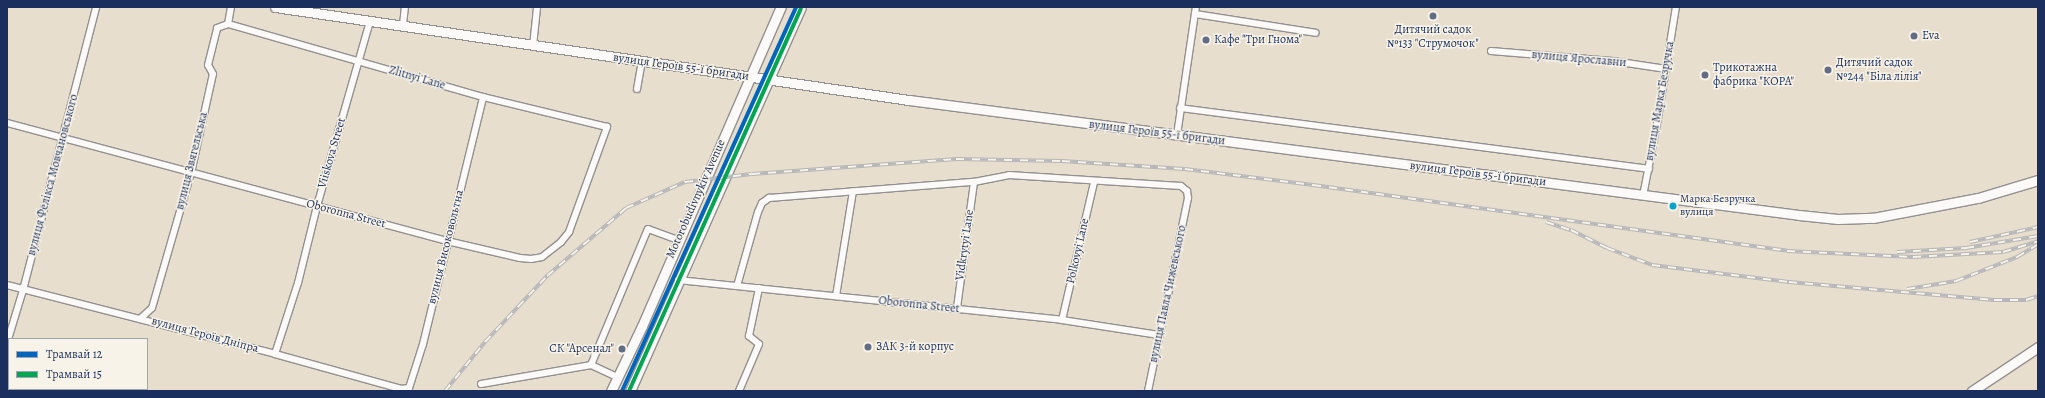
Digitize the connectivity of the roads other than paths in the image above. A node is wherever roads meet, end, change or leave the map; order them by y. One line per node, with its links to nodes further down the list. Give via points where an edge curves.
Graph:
1 (96, 7): 29 (street, вулиця Фелікса Мовчановського)
2 (231, 7): 13 (street)
3 (274, 7): 10 (main road, вулиця Героїв 55-ї бригади)
4 (405, 7): 14 (street)
5 (537, 7): 16 (street)
6 (781, 7): 21 (main road, Motorobudivnykiv Avenue)
7 (801, 7): 22 (main road, Motorobudivnykiv Avenue)
8 (1196, 7): 11 (street)
9 (1676, 7): 20 (street, вулиця Марка Безручка)
10 (320, 10): 12 (main road, вулиця Героїв 55-ї бригади)
11 (1195, 14): 15 (street); 25 (street)
12 (370, 20): 14 (main road, вулиця Героїв 55-ї бригади); 18 (street, Viiskova Street)
13 (228, 24): 18 (street, Zlitnyi Lane); 31 (street, вулиця Звягельська, via 217,28 208,65 213,74)
14 (403, 25): 16 (main road, вулиця Героїв 55-ї бригади)
15 (1316, 33)
16 (533, 46): 19 (main road, вулиця Героїв 55-ї бригади)
17 (1491, 51): 20 (street, вулиця Ярославни, via 1613,61)
18 (358, 61): 24 (street, Zlitnyi Lane); 37 (street, Viiskova Street)
19 (642, 62): 21 (main road, вулиця Героїв 55-ї бригади); 23 (street)
20 (1666, 69): 30 (street, вулиця Марка Безручка)
21 (750, 77): 22 (main road, вулиця Героїв 55-ї бригади); 38 (main road, Motorobudivnykiv Avenue)
22 (766, 81): 28 (main road, вулиця Героїв 55-ї бригади); 40 (main road, Motorobudivnykiv Avenue)
23 (637, 89)
24 (483, 97): 27 (street, Zlitnyi Lane); 39 (street, вулиця Високовольтна)
25 (1180, 108): 28 (street); 30 (street)
26 (7, 123): 29 (street, Oboronna Street)
27 (607, 127): 39 (street, Oboronna Street, via 569,232 542,257 520,258)
28 (1177, 135): 36 (main road, вулиця Героїв 55-ї бригади)
29 (63, 138): 31 (street, Oboronna Street); 44 (street, вулиця Фелікса Мовчановського)
30 (1649, 169): 36 (street, вулиця Марка Безручка)
31 (191, 173): 37 (street, Oboronna Street); 47 (street, вулиця Звягельська, via 152,308)
32 (2038, 180): 36 (main road, вулиця Героїв 55-ї бригади, via 1978,198 1873,218 1838,219)
33 (974, 182): 34 (street, via 1009,175 1024,175); 35 (street); 46 (street, Vidkrytyi Lane)
34 (1094, 182): 48 (street, Polkovyi Lane); 49 (street, вулиця Павла Чижевського, via 1181,186 1187,190 1188,198)
35 (853, 191): 42 (street, via 769,198 762,203); 45 (street)
36 (1643, 196)
37 (317, 206): 39 (street, Oboronna Street); 52 (street, Viiskova Street, via 298,283)
38 (678, 240): 53 (street, via 648,229); 54 (main road, Motorobudivnykiv Avenue, via 642,326)
39 (447, 241): 56 (street, вулиця Високовольтна, via 411,385 409,388)
40 (678, 280): 42 (street, Oboronna Street); 58 (main road, Motorobudivnykiv Avenue)
41 (7, 285): 44 (street, вулиця Героїв Дніпра)
42 (737, 286): 43 (street, Oboronna Street)
43 (759, 288): 45 (street, Oboronna Street); 59 (street, via 749,336 759,344)
44 (23, 290): 47 (street, вулиця Героїв Дніпра); 50 (street, вулиця Фелікса Мовчановського)
45 (836, 296): 46 (street, Oboronna Street)
46 (957, 308): 48 (street, Oboronna Street)
47 (140, 319): 52 (street, вулиця Героїв Дніпра)
48 (1062, 320): 49 (street, Oboronna Street)
49 (1159, 335): 60 (street, вулиця Павла Чижевського)
50 (9, 338)
51 (2038, 347): 61 (main road)
52 (276, 354): 56 (street, вулиця Героїв Дніпра)
53 (591, 365): 54 (street); 55 (street)
54 (617, 377): 57 (main road, Motorobudivnykiv Avenue)
55 (481, 384)
56 (401, 389)
57 (610, 391)
58 (630, 391)
59 (739, 391)
60 (1148, 391)
61 (1972, 391)

